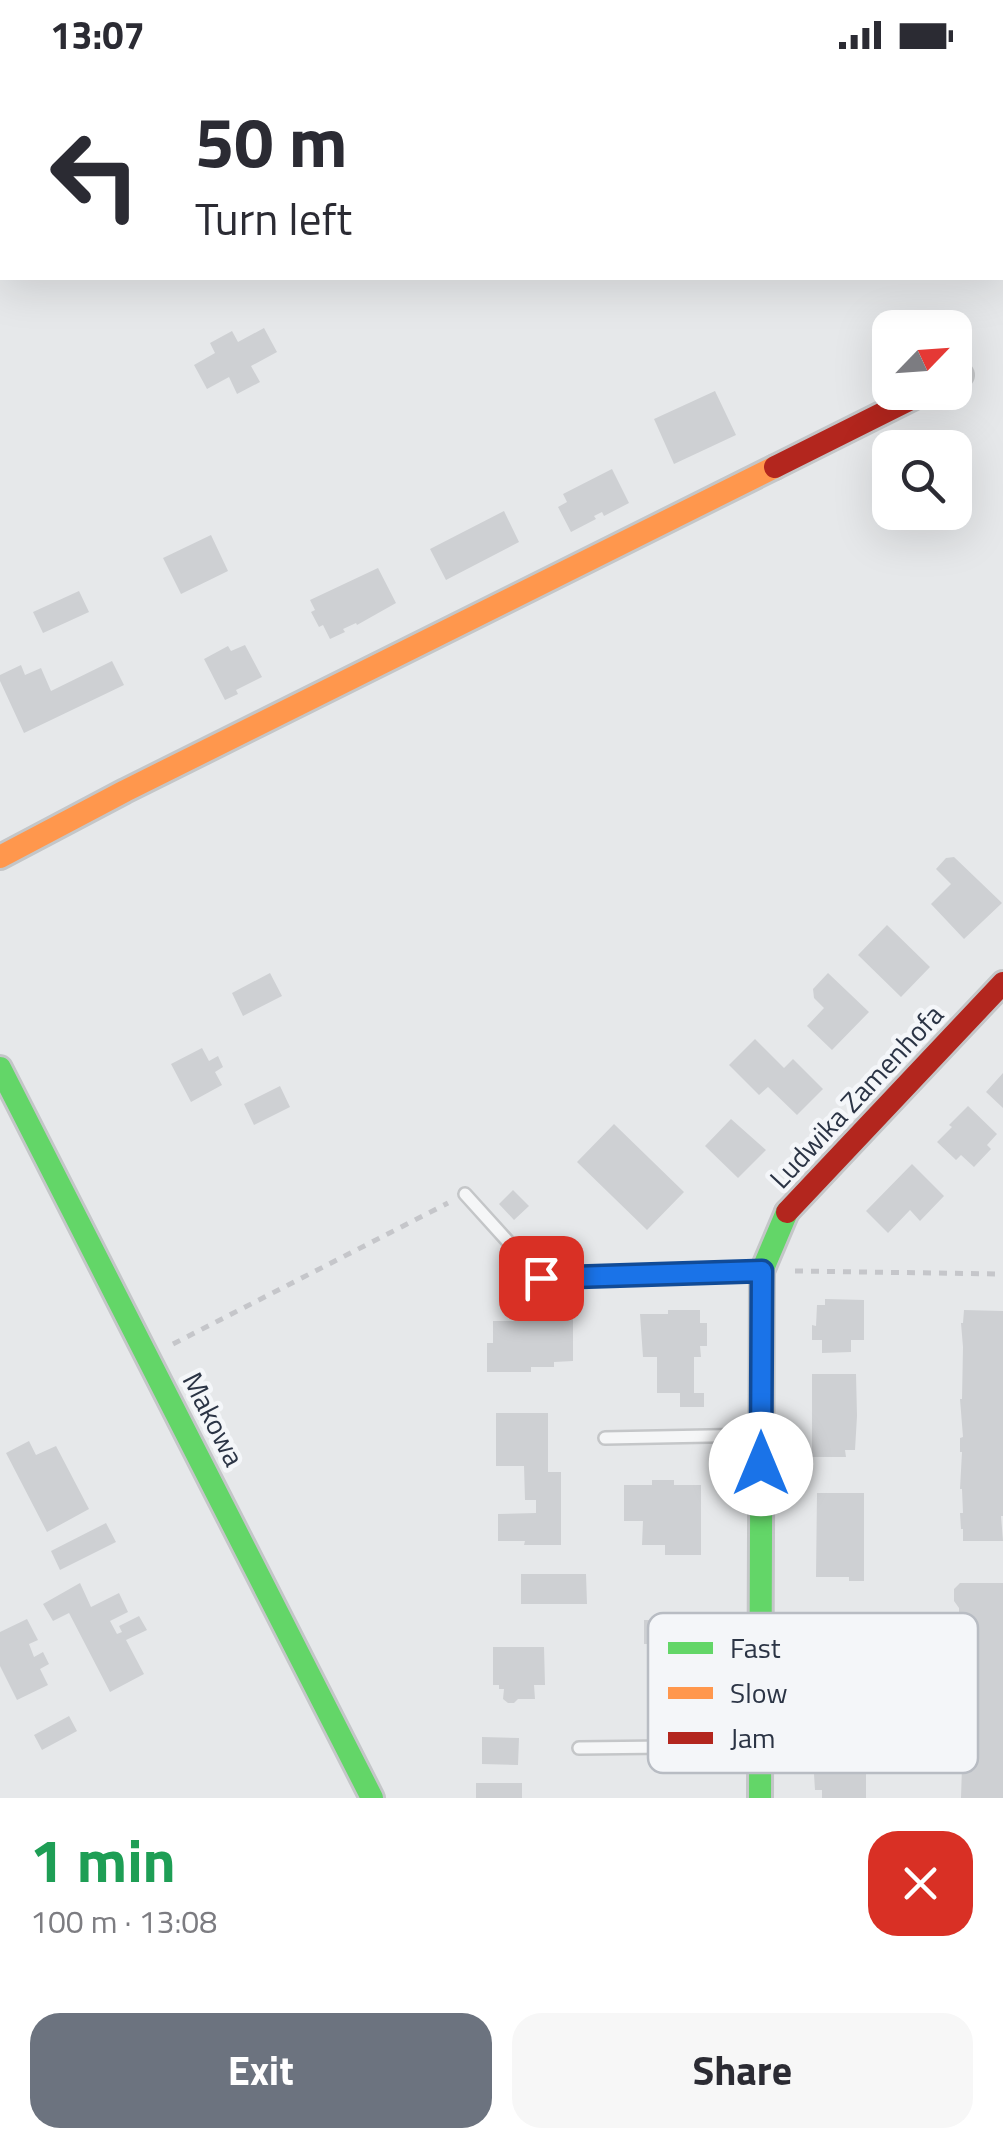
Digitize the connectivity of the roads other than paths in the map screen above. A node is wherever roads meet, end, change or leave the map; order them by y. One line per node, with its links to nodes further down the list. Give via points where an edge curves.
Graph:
1 (889, 410): 2 (street)
2 (0, 857)
3 (1003, 983): 6 (street, Ludwika Zamenhofa, via 786,1213)
4 (0, 1068): 12 (street, Makowa)
5 (465, 1194): 6 (lane, via 541,1278)
6 (772, 1269): 7 (street, Ludwika Zamenhofa)
7 (761, 1436): 8 (lane); 9 (street, Ludwika Zamenhofa)
8 (605, 1438)
9 (760, 1613)
10 (648, 1747): 11 (lane)
11 (579, 1748)
12 (372, 1798)

